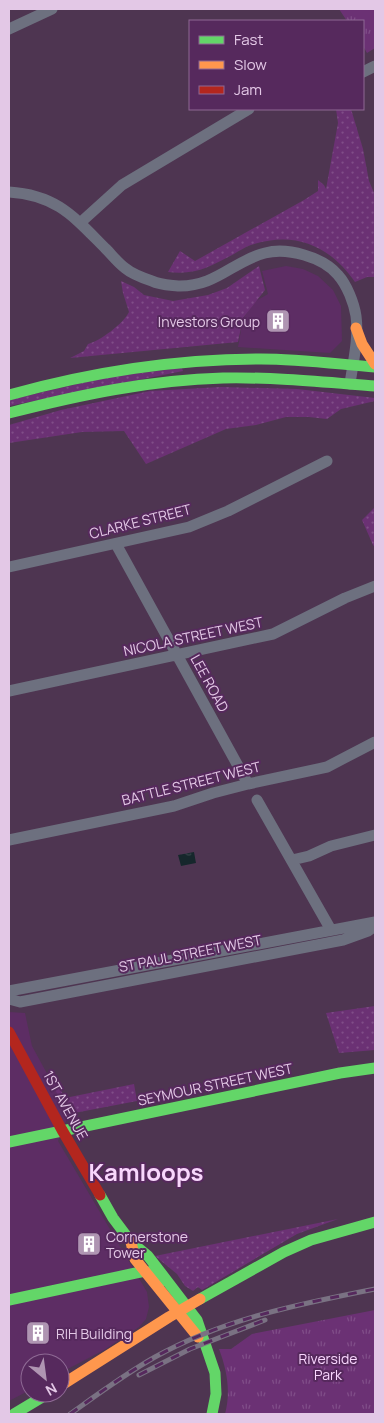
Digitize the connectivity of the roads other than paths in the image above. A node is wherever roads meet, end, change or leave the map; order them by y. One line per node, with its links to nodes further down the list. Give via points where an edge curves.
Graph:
1 (52, 9): 2 (street)
2 (9, 29)
3 (247, 110): 5 (street, via 122,184)
4 (9, 192): 5 (street, via 41,196 58,205)
5 (80, 224): 6 (street, via 125,268 154,282 169,285 201,284 265,253 282,250 314,257 338,274 351,297)
6 (356, 328): 7 (street); 8 (main road)
7 (352, 365): 8 (main road); 9 (street); 11 (main road, via 261,359 176,363 91,374)
8 (375, 366)
9 (350, 384): 10 (main road); 12 (main road, via 263,378 178,381 98,392)
10 (375, 386)
11 (9, 395)
12 (9, 413)
13 (327, 461): 14 (street, CLARKE STREET, via 189,527)
14 (116, 544): 15 (street, CLARKE STREET); 17 (street, LEE ROAD)
15 (9, 567)
16 (375, 586): 17 (street, NICOLA STREET WEST, via 273,634)
17 (177, 654): 18 (street, NICOLA STREET WEST); 20 (street, LEE ROAD)
18 (9, 691)
19 (375, 742): 20 (street, BATTLE STREET WEST, via 327,767)
20 (248, 784): 23 (street, BATTLE STREET WEST, via 174,806)
21 (256, 800): 24 (street)
22 (375, 835): 24 (street)
23 (9, 840)
24 (292, 860): 27 (street)
25 (375, 922): 27 (street, ST PAUL STREET WEST)
26 (375, 926): 29 (street, ST PAUL STREET WEST, via 343,940 20,1002)
27 (331, 930): 28 (street, ST PAUL STREET WEST)
28 (9, 991)
29 (9, 999)
30 (9, 1032): 32 (main road, 1ST AVENUE)
31 (375, 1068): 32 (main road, SEYMOUR STREET WEST)
32 (62, 1130): 33 (main road, SEYMOUR STREET WEST); 35 (main road, 1ST AVENUE, via 102,1200)
33 (9, 1142)
34 (375, 1222): 39 (main road, via 311,1240 284,1252)
35 (131, 1242): 36 (main road, 1ST AVENUE, via 135,1259); 37 (main road, 1ST AVENUE, via 148,1256)
36 (145, 1272): 37 (main road, via 154,1272); 38 (main road); 39 (main road, 1ST AVENUE)
37 (174, 1292): 39 (main road, 1ST AVENUE)
38 (9, 1300)
39 (182, 1310): 40 (main road); 43 (main road, via 197,1320 212,1362 216,1394)
40 (70, 1380)
41 (32, 1403): 42 (main road)
42 (14, 1414)
43 (212, 1414)

